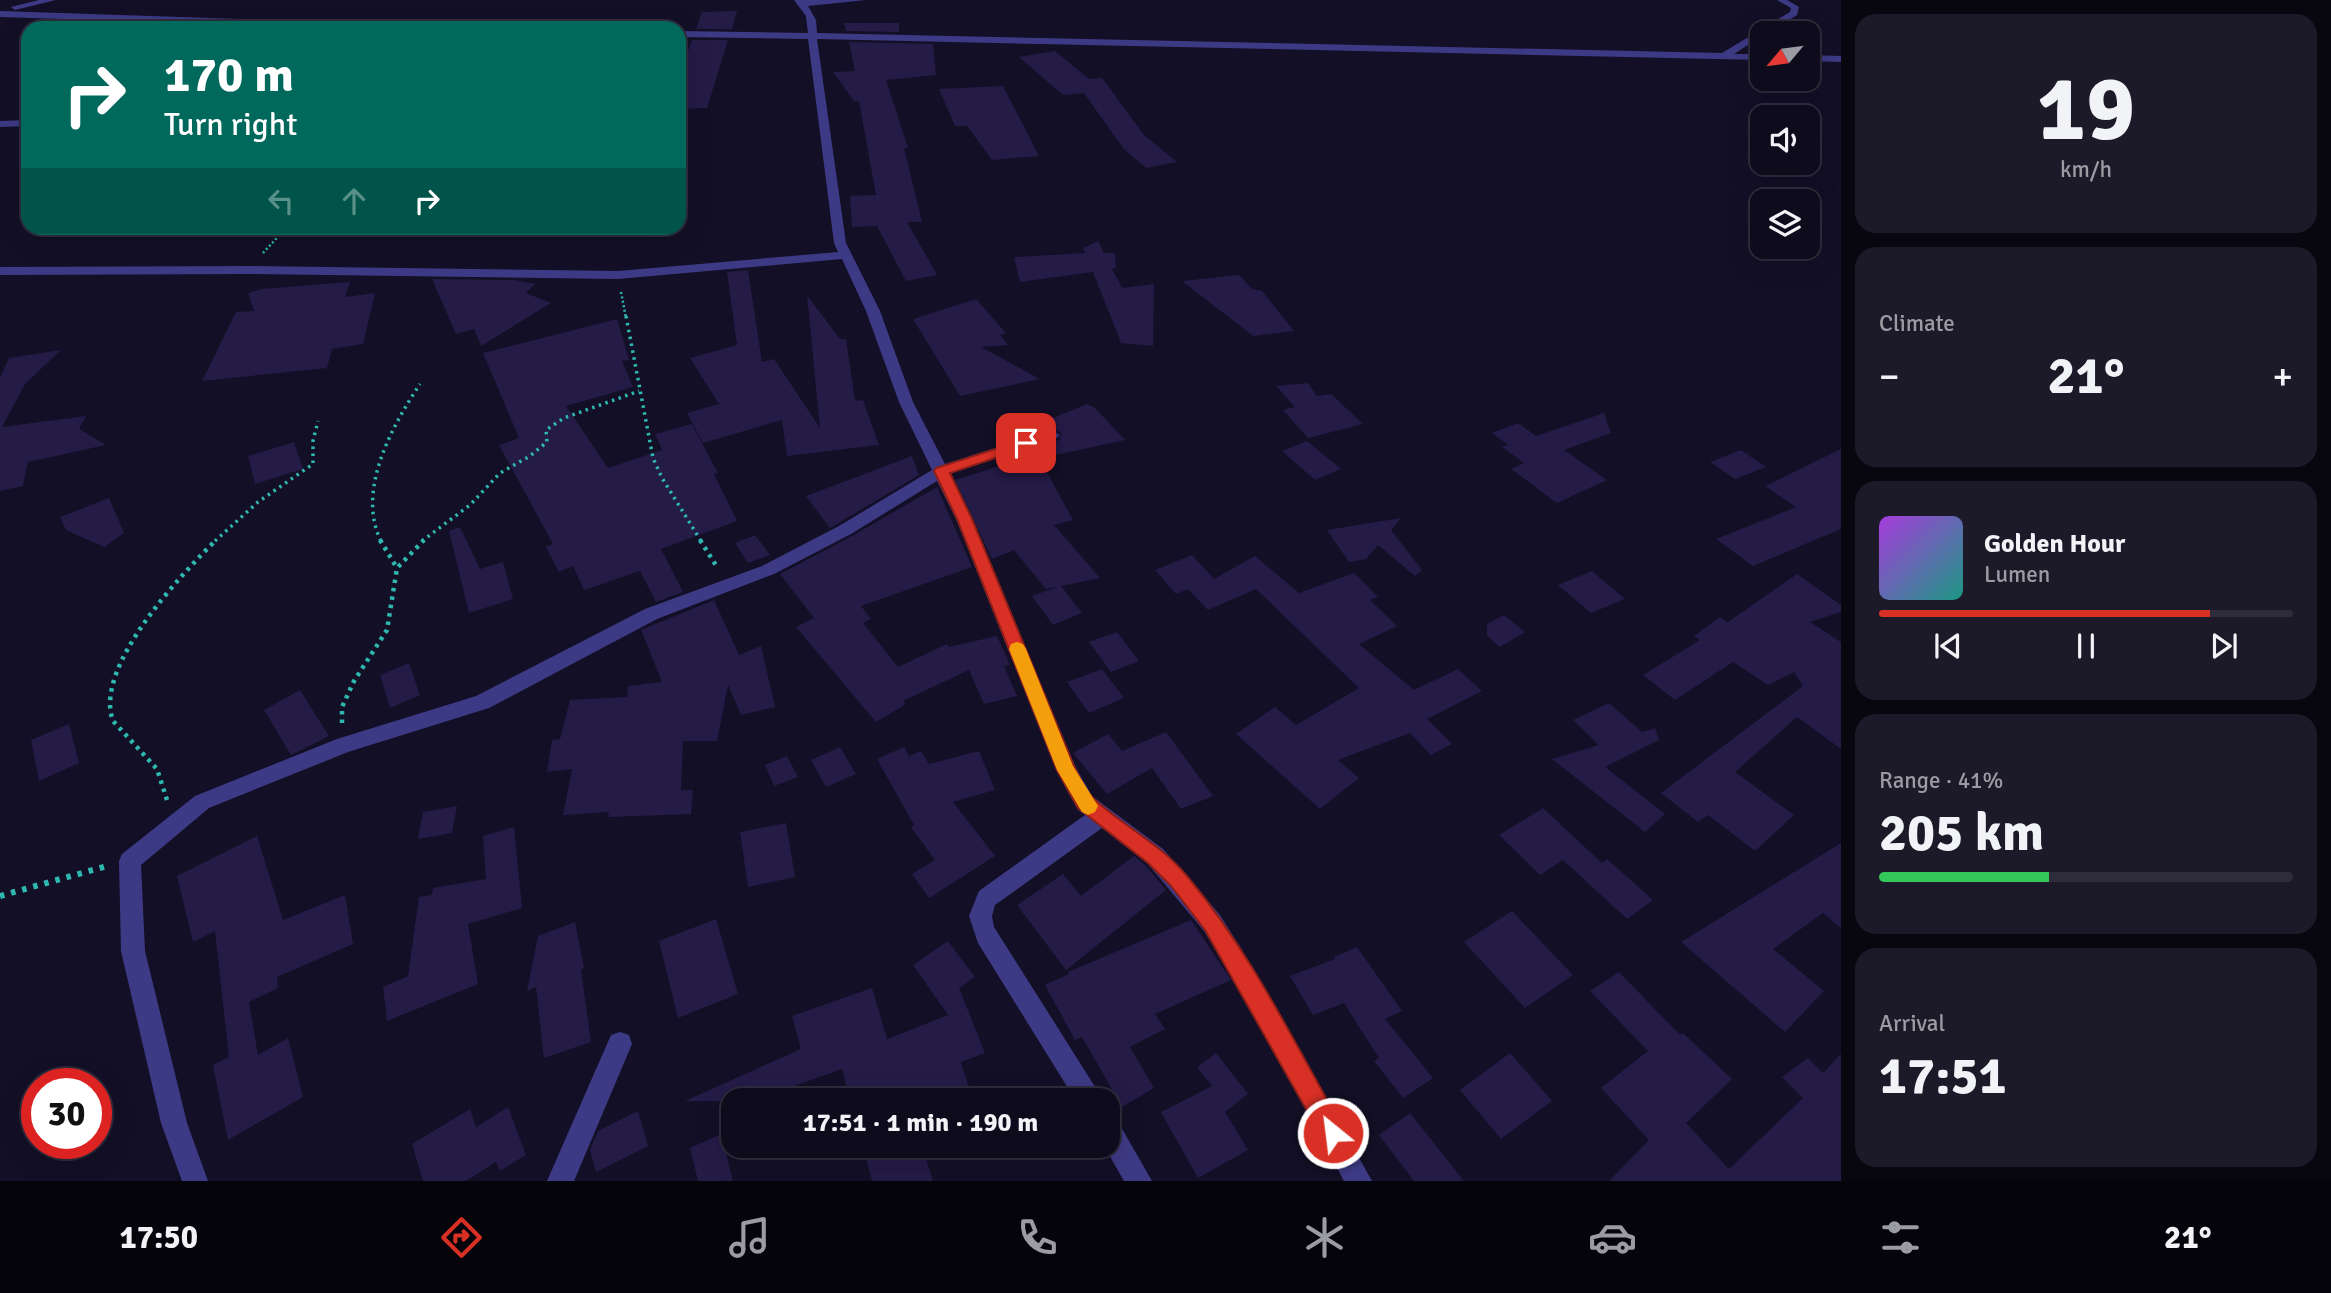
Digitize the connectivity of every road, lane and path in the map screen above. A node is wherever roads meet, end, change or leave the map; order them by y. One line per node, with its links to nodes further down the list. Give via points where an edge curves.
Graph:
1 (52, 0): 5 (street)
2 (862, 0): 4 (street)
3 (1781, 0): 9 (street, via 1795,7 1794,13)
4 (800, 2): 8 (street, via 812,19)
5 (0, 11): 6 (street)
6 (248, 21)
7 (686, 34): 8 (street)
8 (812, 36): 9 (street); 15 (street)
9 (1724, 56): 10 (street)
10 (1750, 57)
11 (1820, 58): 12 (street)
12 (1841, 59)
13 (21, 123): 14 (street)
14 (0, 124)
15 (845, 255): 17 (street); 22 (street, via 873,311 906,402)
16 (0, 271): 17 (street)
17 (618, 275): 19 (path)
18 (419, 384): 23 (path, via 386,443 374,501 375,529)
19 (639, 391): 23 (path, via 564,418 545,430 547,442 500,473); 24 (path, via 648,441 662,478)
20 (318, 421): 27 (path, via 313,464 252,508 196,562 143,627 111,684 110,714 121,733 157,768 167,802)
21 (1052, 435): 22 (street)
22 (941, 471): 24 (street, via 845,530); 26 (street, via 1066,770 1084,803)
23 (397, 568): 25 (path, via 387,630 342,707)
24 (729, 586): 25 (street, via 651,614 482,702)
25 (344, 745): 27 (street, via 202,802)
26 (1100, 817): 31 (street, via 996,890 980,909 986,935); 36 (street, via 1155,856 1212,923)
27 (168, 828): 28 (street)
28 (130, 861): 29 (path); 33 (street, via 133,951 174,1123)
29 (0, 896)
30 (620, 1044): 34 (street)
31 (1083, 1088)
32 (1120, 1149): 35 (street)
33 (195, 1181)
34 (560, 1181)
35 (1139, 1181)
36 (1359, 1181)

